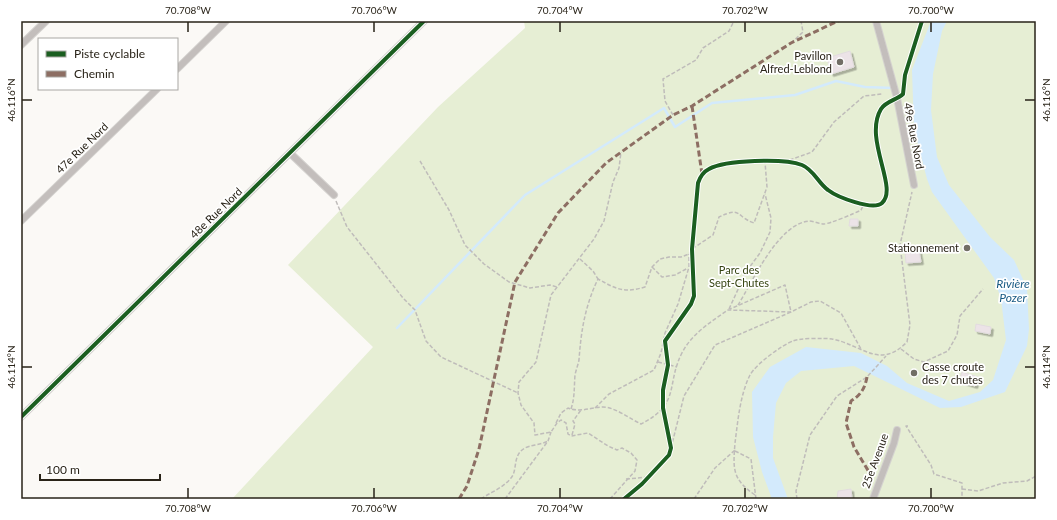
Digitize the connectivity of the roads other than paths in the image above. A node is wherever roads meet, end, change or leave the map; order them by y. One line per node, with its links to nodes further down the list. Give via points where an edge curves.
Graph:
1 (46, 21): 5 (street)
2 (226, 21): 6 (street)
3 (424, 21): 8 (street, 48e Rue Nord)
4 (876, 21): 9 (street, 49e Rue Nord, via 897,98)
5 (21, 45)
6 (178, 69)
7 (156, 90): 11 (street, 47e Rue Nord)
8 (290, 153): 10 (street); 12 (street, 48e Rue Nord)
9 (914, 185)
10 (334, 195)
11 (21, 221)
12 (21, 417)
13 (897, 430): 14 (street, 25e Avenue)
14 (873, 499)

